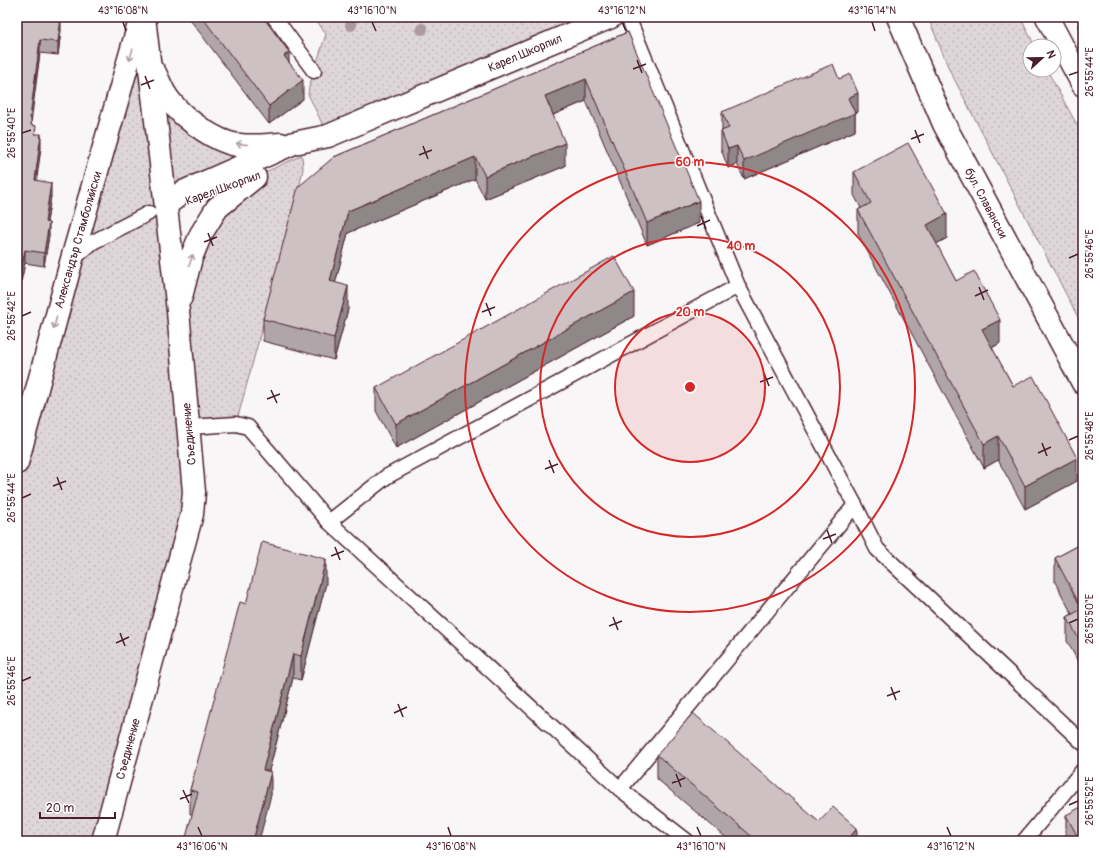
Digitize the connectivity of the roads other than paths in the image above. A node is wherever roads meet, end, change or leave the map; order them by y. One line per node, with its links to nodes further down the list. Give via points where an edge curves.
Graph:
1 (142, 17): 7 (street, Съединение); 14 (street, Александър Стамболийски, one-way to 14)
2 (274, 17): 8 (lane)
3 (628, 17): 15 (lane)
4 (898, 17): 17 (street, бул. Славянски, via 944,124)
5 (1046, 17): 9 (street)
6 (600, 19): 10 (street, Карел Шкорпил)
7 (149, 60): 11 (street, one-way to 7, via 252,146 230,143 209,134 195,125 165,94); 13 (street, Съединение)
8 (314, 71)
9 (1083, 85)
10 (328, 136): 11 (street, Карел Шкорпил); 12 (street, Карел Шкорпил, via 302,155)
11 (294, 144): 13 (street, Карел Шкорпил, via 183,192)
12 (255, 177): 13 (street, Карел Шкорпил, via 189,202); 16 (street, one-way to 12, via 191,258 201,234 217,208)
13 (157, 209): 14 (lane, via 93,242); 16 (street, Съединение)
14 (72, 259): 18 (street, Александър Стамболийски, one-way to 18)
15 (738, 286): 21 (lane); 22 (lane, via 386,477)
16 (178, 311): 19 (street, Съединение)
17 (1083, 384)
18 (25, 402): 20 (street, Александър Стамболийски)
19 (189, 427): 22 (lane, via 236,424 248,428); 26 (street, Съединение, via 194,492 192,514)
20 (17, 463)
21 (855, 505): 23 (lane, via 877,549); 25 (lane)
22 (329, 522): 25 (lane)
23 (1083, 743)
24 (1083, 770): 28 (lane)
25 (620, 789): 27 (lane)
26 (103, 841)
27 (687, 841)
28 (1024, 841)

